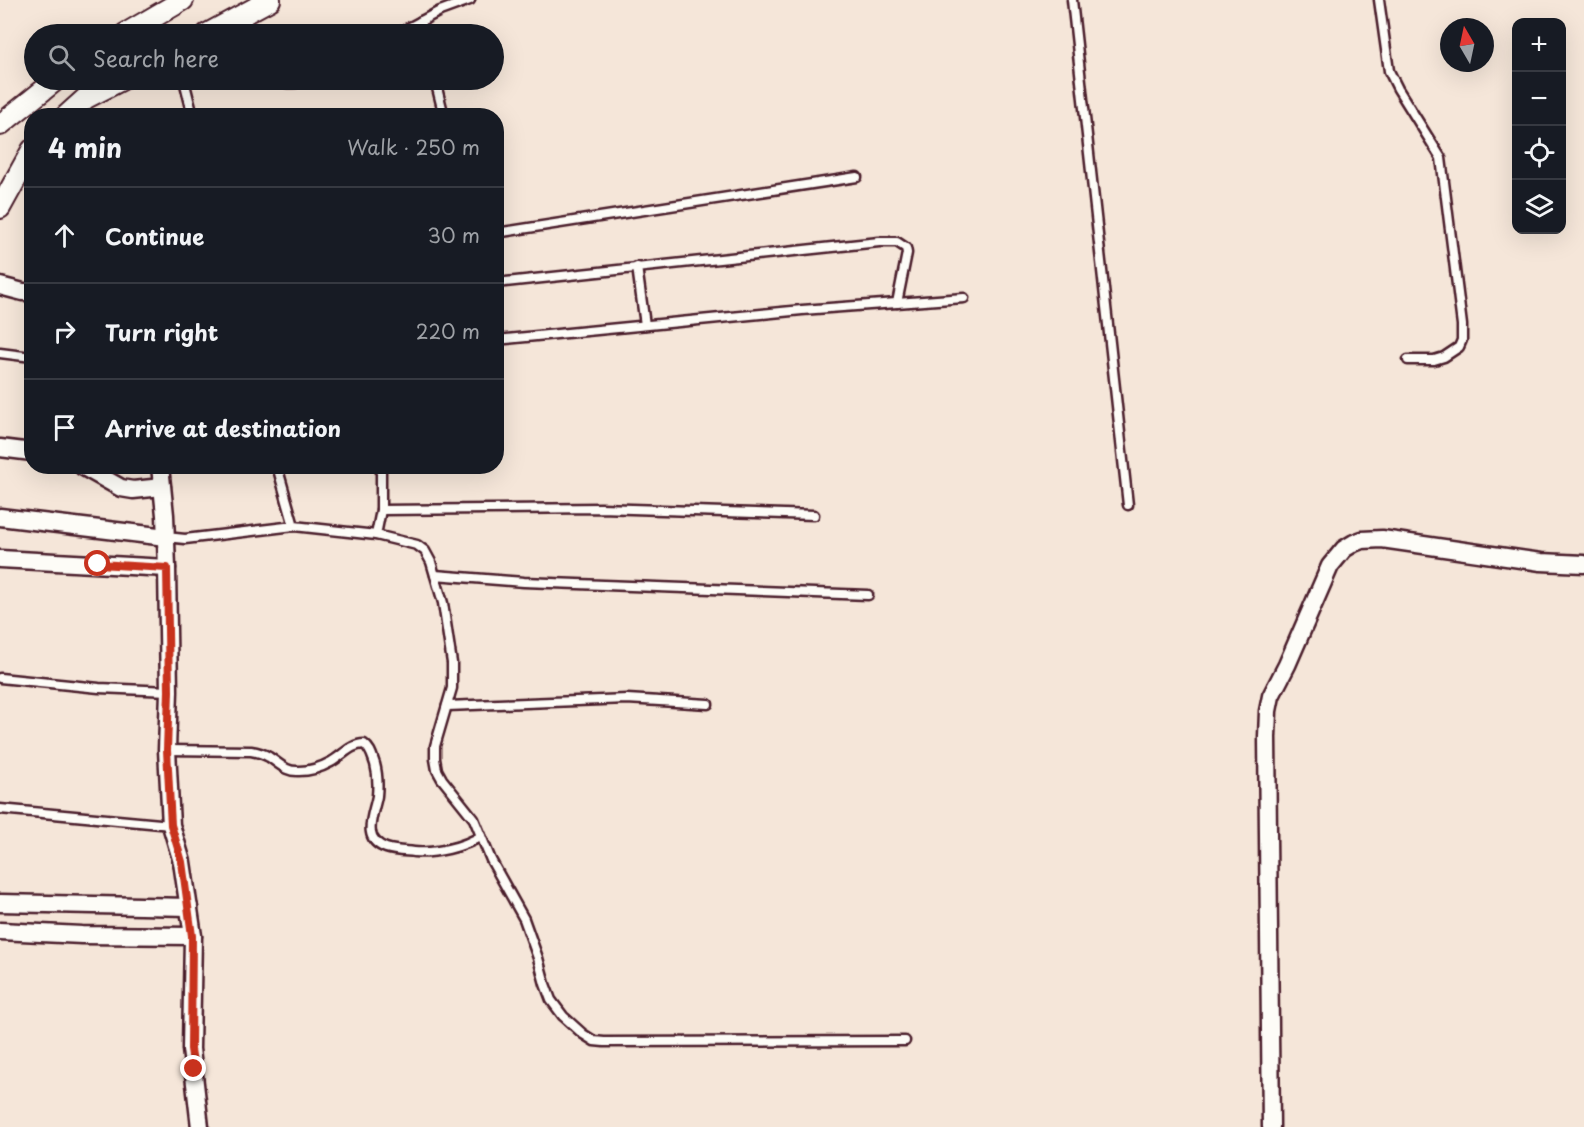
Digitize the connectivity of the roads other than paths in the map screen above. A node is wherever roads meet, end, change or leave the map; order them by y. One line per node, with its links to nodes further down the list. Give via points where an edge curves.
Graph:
1 (270, 0): 6 (street)
2 (470, 0): 7 (lane)
3 (1072, 0): 43 (lane)
4 (1379, 0): 35 (lane, via 1389,71 1441,158 1461,325 1459,346 1444,357)
5 (175, 3): 8 (street)
6 (244, 16): 9 (street); 10 (lane)
7 (421, 21): 11 (lane); 12 (lane)
8 (141, 24)
9 (228, 24)
10 (247, 24)
11 (415, 24)
12 (422, 24)
13 (43, 90): 20 (street)
14 (102, 90): 17 (street)
15 (186, 90): 18 (lane)
16 (438, 90): 19 (lane)
17 (75, 108)
18 (191, 108)
19 (442, 108)
20 (0, 124)
21 (24, 164): 23 (street)
22 (857, 177): 24 (lane)
23 (0, 208)
24 (504, 231)
25 (637, 267): 26 (lane); 30 (lane, via 897,242 907,253); 31 (lane)
26 (504, 282)
27 (0, 286): 28 (street)
28 (24, 292)
29 (964, 298): 30 (lane)
30 (897, 303): 31 (lane)
31 (645, 325): 32 (lane)
32 (504, 339)
33 (0, 353): 34 (lane)
34 (24, 356)
35 (1408, 360)
36 (0, 448): 37 (street)
37 (24, 451)
38 (96, 474): 42 (street, via 121,488)
39 (161, 474): 42 (street)
40 (279, 474): 47 (lane)
41 (381, 474): 44 (lane)
42 (162, 488): 49 (street)
43 (1128, 506)
44 (381, 510): 45 (lane, via 601,508); 48 (lane)
45 (814, 515)
46 (0, 518): 49 (street)
47 (294, 526): 48 (lane); 49 (lane, via 185,539)
48 (376, 535): 53 (lane, via 417,544 425,551)
49 (166, 537): 52 (street)
50 (0, 558): 52 (street)
51 (1584, 564): 69 (street, via 1541,562 1371,539 1344,549 1330,566 1271,696 1268,711)
52 (167, 568): 56 (street)
53 (435, 575): 54 (lane); 58 (lane, via 452,663)
54 (868, 595)
55 (0, 678): 56 (lane)
56 (169, 691): 59 (street)
57 (708, 704): 58 (lane, via 627,699)
58 (447, 706): 62 (lane, via 435,746 437,770 474,819)
59 (167, 750): 61 (street); 62 (lane, via 251,751 298,772 331,763 352,747 364,744 371,752 377,774 370,822 377,843 386,848 420,852 464,844)
60 (0, 809): 61 (lane)
61 (171, 825): 64 (street)
62 (481, 836): 67 (lane, via 524,919 551,1000 563,1016 594,1041)
63 (0, 903): 64 (street)
64 (189, 907): 66 (street)
65 (0, 931): 66 (street)
66 (192, 936): 68 (street, via 191,1049)
67 (905, 1041)
68 (200, 1127)
69 (1271, 1127)

